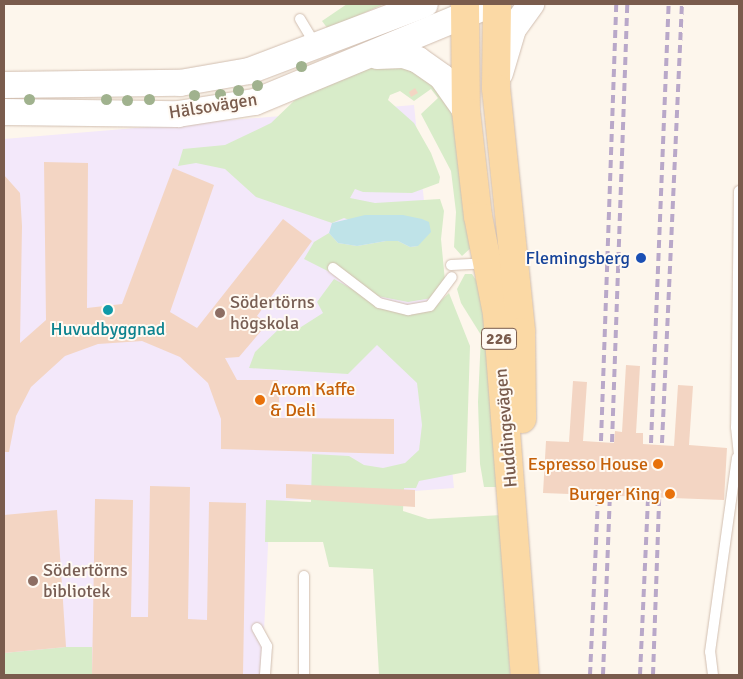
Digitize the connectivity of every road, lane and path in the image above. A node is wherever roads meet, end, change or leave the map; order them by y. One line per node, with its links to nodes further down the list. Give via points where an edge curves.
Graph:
1 (425, 4): 6 (street, Hälsovägen)
2 (492, 4): 5 (street, Hälsovägen)
3 (497, 4): 11 (main road, Huddingevägen / 226)
4 (531, 4): 11 (street, via 513,29)
5 (465, 10): 9 (street, Hälsovägen); 12 (main road, Huddingevägen / 226)
6 (397, 11): 8 (street, Hälsovägen)
7 (300, 19): 8 (lane)
8 (316, 47): 10 (street, Hälsovägen, via 249,72 180,83)
9 (366, 58): 12 (street, via 390,54 418,60 442,77); 13 (street, Hälsovägen, via 255,102 178,114)
10 (4, 85)
11 (496, 88): 25 (main road, Huddingevägen / 226, via 521,332)
12 (466, 111): 15 (main road, Huddingevägen / 226)
13 (4, 112)
14 (739, 191): 19 (lane)
15 (487, 263): 16 (lane); 25 (main road, Huddingevägen / 226, via 497,314)
16 (451, 265)
17 (333, 268): 18 (lane, via 379,303 408,310 430,306)
18 (452, 277)
19 (738, 458): 20 (lane)
20 (736, 490): 26 (lane, via 710,652)
21 (304, 576): 24 (lane)
22 (257, 628): 23 (lane, via 267,646)
23 (266, 675)
24 (304, 675)
25 (526, 675)
26 (713, 675)

